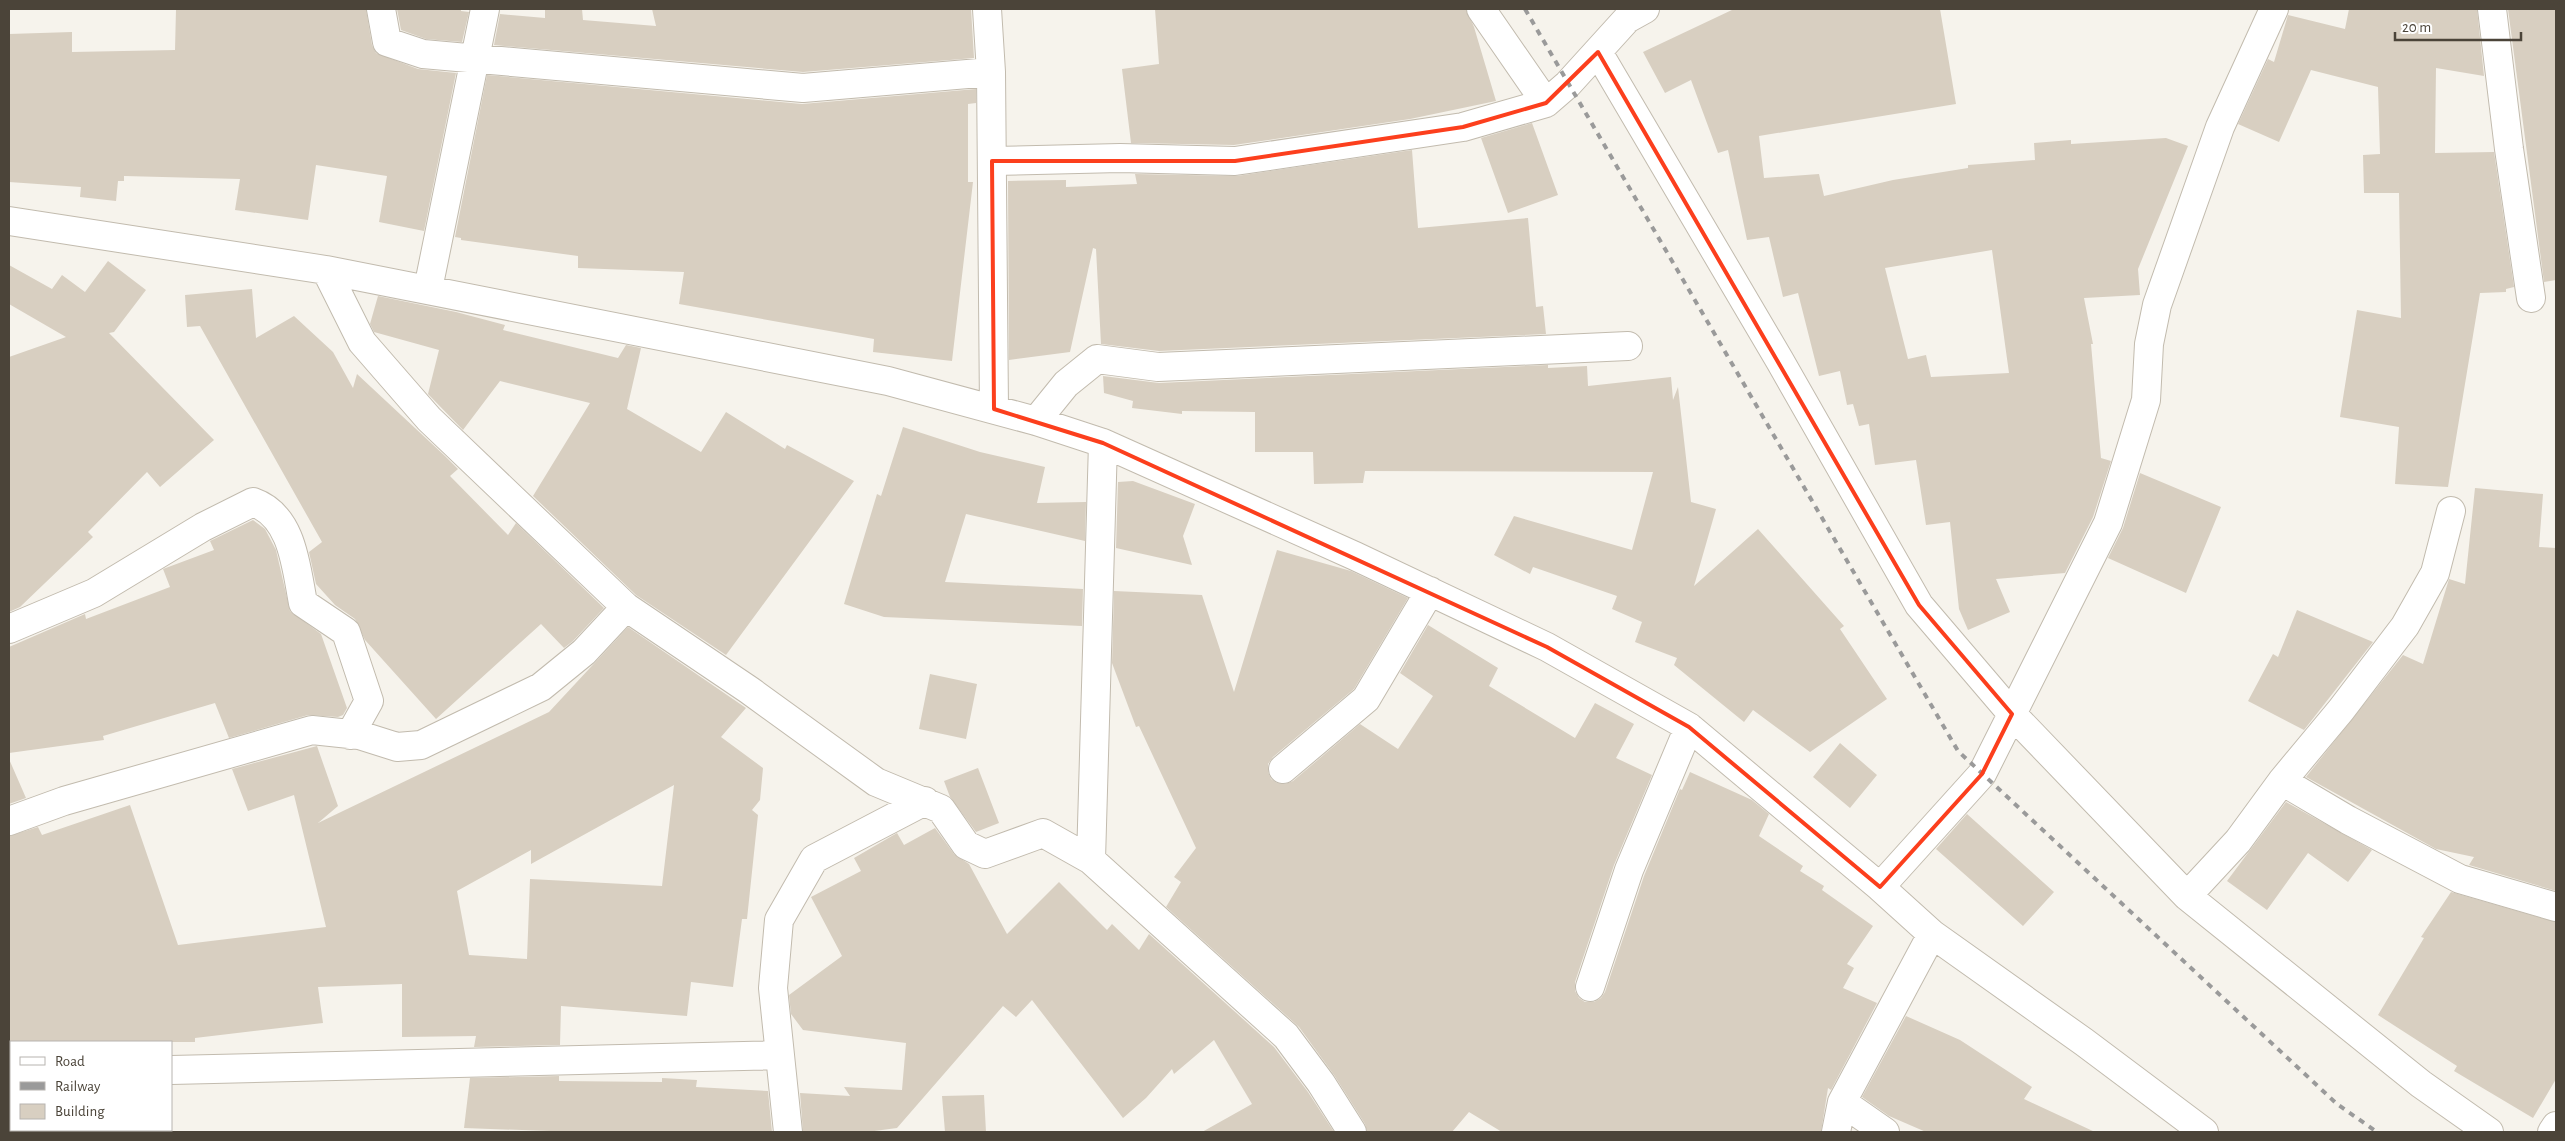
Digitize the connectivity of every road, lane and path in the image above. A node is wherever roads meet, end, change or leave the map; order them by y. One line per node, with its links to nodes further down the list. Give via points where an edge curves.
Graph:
1 (381, 9): 9 (street, via 387,42 423,54)
2 (485, 9): 9 (street)
3 (987, 9): 10 (street)
4 (1481, 9): 11 (street)
5 (2274, 9): 25 (street, via 2220,126 2158,306 2149,344 2146,400 2108,523)
6 (2492, 9): 16 (street)
7 (1631, 12): 8 (street)
8 (1598, 52): 11 (street); 25 (street, via 1919,604)
9 (475, 59): 10 (street, via 803,88); 15 (street)
10 (991, 72): 12 (street)
11 (1546, 103): 12 (street, via 1463,127 1235,160)
12 (992, 161): 18 (street)
13 (9, 221): 14 (street)
14 (326, 270): 15 (street); 23 (street, via 362,342 429,419)
15 (428, 290): 18 (street, via 888,381)
16 (2531, 298)
17 (1628, 346): 19 (street, via 1158,367 1097,359 1066,384)
18 (994, 409): 19 (street)
19 (1036, 421): 20 (street)
20 (1103, 443): 22 (street); 32 (street)
21 (2451, 511): 29 (street, via 2435,573 2405,626)
22 (1430, 591): 26 (street, via 1548,647); 28 (street, via 1366,699)
23 (626, 607): 27 (street, via 584,652 541,687 458,729 422,745 397,747); 30 (street, via 749,690 876,782)
24 (9, 629): 27 (street, via 94,593 203,527 253,502 263,505 276,517 291,542 303,603 346,632 369,701)
25 (2012, 714): 33 (street, via 1982,774); 34 (street)
26 (1688, 727): 33 (street); 37 (street, via 1629,870)
27 (350, 735): 31 (street, via 312,730 64,801)
28 (1283, 769)
29 (2282, 781): 34 (street, via 2238,840); 35 (street, via 2460,879)
30 (925, 802): 32 (street, via 941,809 966,845 984,854 1043,833); 38 (street, via 814,859 779,920 773,988)
31 (9, 822)
32 (1092, 860): 43 (street, via 1286,1036)
33 (1880, 887): 36 (street)
34 (2187, 896): 47 (street, via 2421,1084)
35 (2556, 907)
36 (1932, 934): 40 (street); 46 (street)
37 (1590, 986)
38 (780, 1055): 39 (street); 42 (street)
39 (172, 1070)
40 (1842, 1102): 44 (street); 45 (street)
41 (2556, 1126): 48 (street)
42 (788, 1132)
43 (1352, 1132)
44 (1836, 1132)
45 (1885, 1132)
46 (2204, 1132)
47 (2489, 1132)
48 (2552, 1132)

